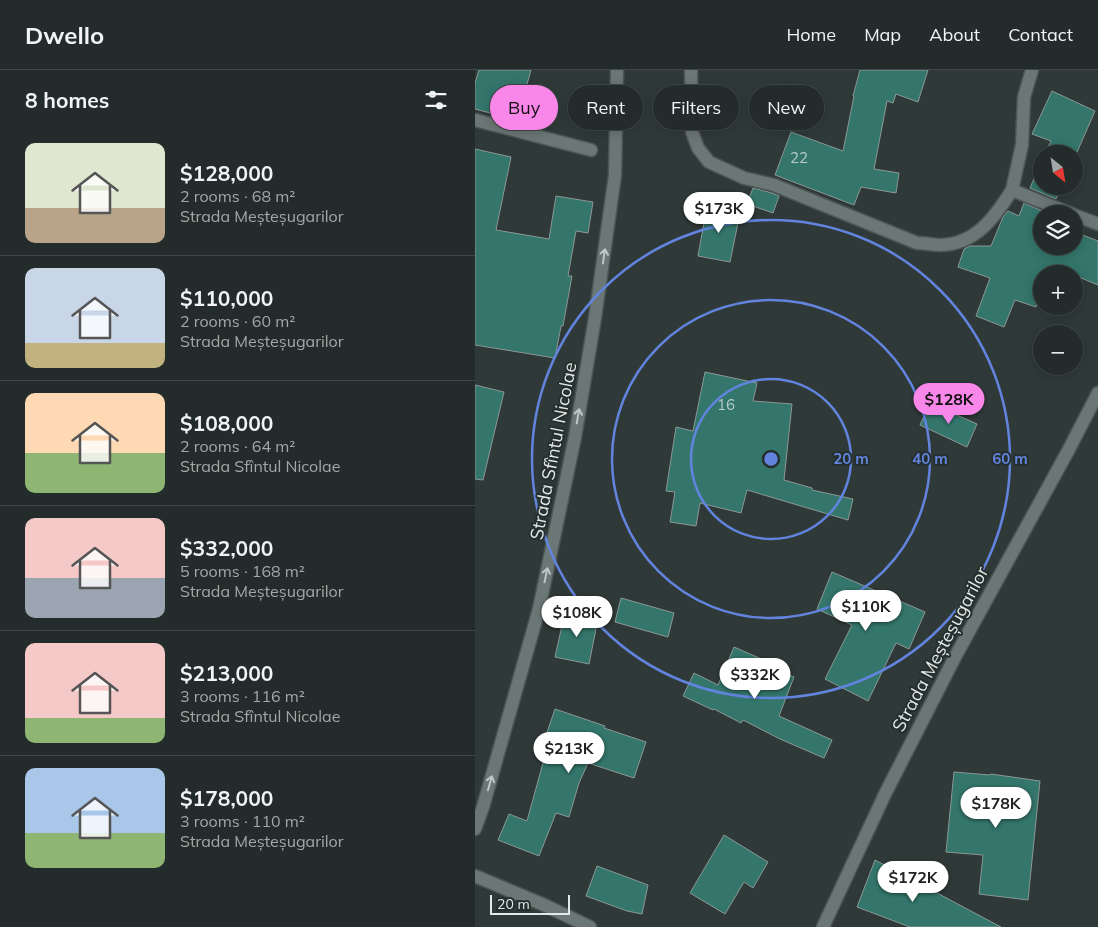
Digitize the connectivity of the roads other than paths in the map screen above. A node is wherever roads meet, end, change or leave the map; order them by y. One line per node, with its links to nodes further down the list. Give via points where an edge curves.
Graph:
1 (617, 70): 11 (street, Strada Sfîntul Nicolae, one-way to 1, via 539,609 575,437 615,175)
2 (691, 70): 6 (street, via 692,132 698,148 709,162 917,243 941,245 961,240 985,227)
3 (1032, 70): 6 (street, via 1024,97 1022,145)
4 (475, 120): 5 (street)
5 (591, 150)
6 (1012, 190): 7 (street)
7 (1050, 205)
8 (1083, 218): 9 (street)
9 (1098, 224)
10 (1098, 393): 14 (street, Strada Meșteșugarilor, via 955,657 885,794)
11 (475, 829)
12 (475, 876): 13 (street)
13 (590, 927)
14 (823, 927)

